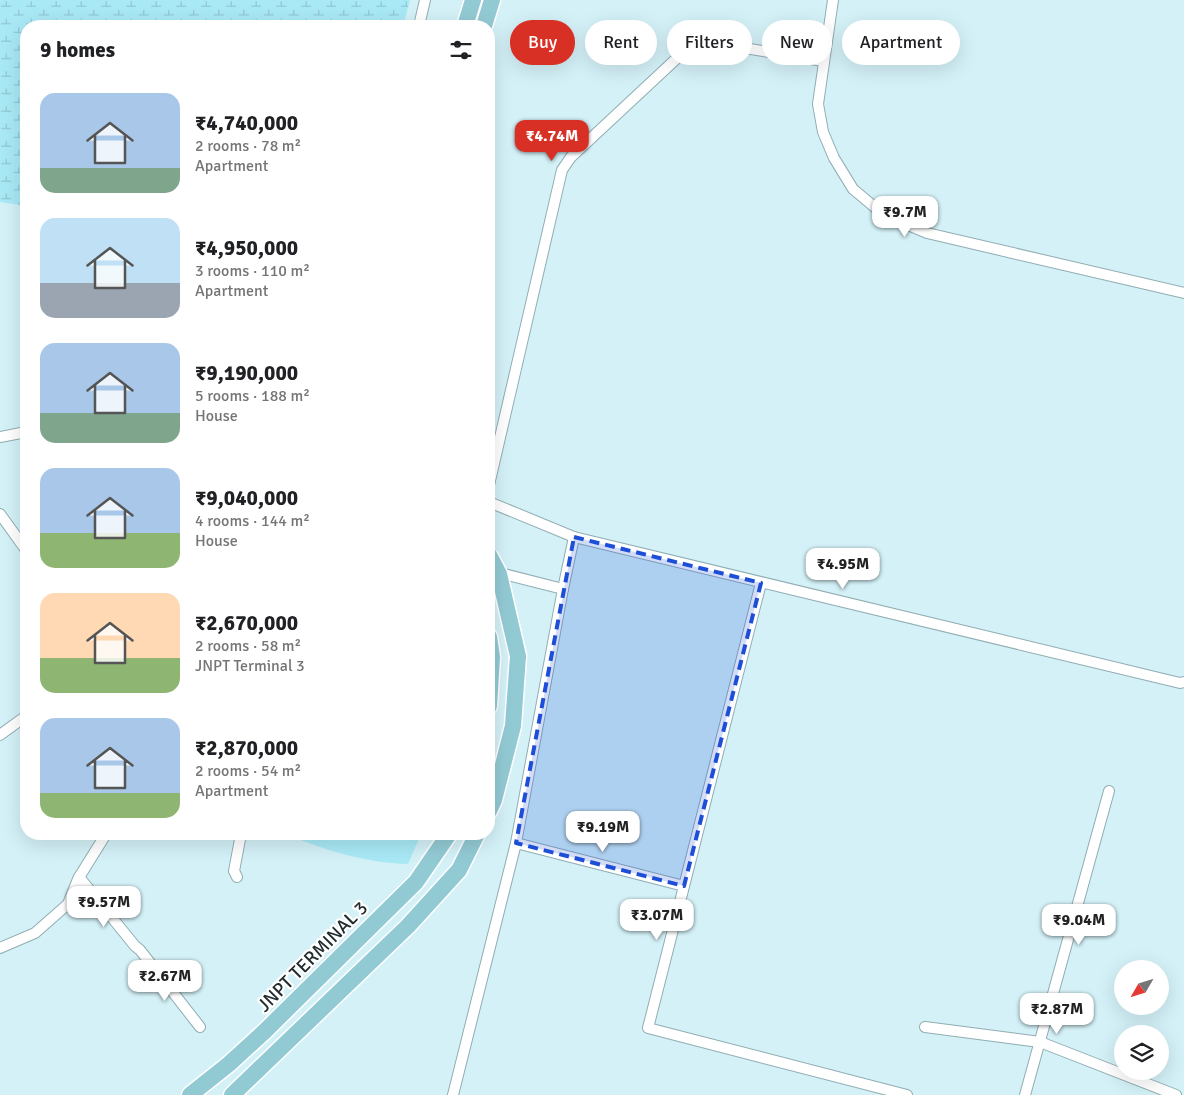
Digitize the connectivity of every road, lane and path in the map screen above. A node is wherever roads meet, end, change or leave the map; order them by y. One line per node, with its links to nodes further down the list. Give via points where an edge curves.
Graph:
1 (425, 0): 5 (street)
2 (473, 0): 6 (main road)
3 (492, 0): 7 (main road)
4 (833, 0): 8 (street)
5 (420, 20)
6 (467, 20)
7 (486, 20)
8 (830, 20)
9 (762, 51): 14 (street, via 702,41 690,46 571,157 562,170)
10 (823, 65): 11 (street, via 818,104 823,132 852,190 884,215 927,233)
11 (1184, 293)
12 (20, 433): 13 (street)
13 (0, 437)
14 (495, 459)
15 (495, 504): 17 (street)
16 (0, 514): 18 (street)
17 (574, 537): 21 (street); 22 (street)
18 (20, 542)
19 (495, 566): 27 (main road, bridge, via 518,656 512,726)
20 (495, 572): 22 (street)
21 (761, 583): 23 (street); 35 (street)
22 (562, 589): 32 (street)
23 (1184, 682)
24 (20, 720): 25 (street)
25 (0, 735)
26 (1108, 791): 39 (street)
27 (495, 796)
28 (99, 840): 33 (street)
29 (240, 840): 34 (street, via 234,871)
30 (446, 840): 40 (main road, JNPT TERMINAL 3, via 416,882 265,1031)
31 (474, 840): 41 (main road, via 459,870 408,926)
32 (516, 843): 35 (street); 42 (street)
33 (79, 877): 36 (street, via 68,904 35,934); 37 (street)
34 (237, 878)
35 (684, 886): 43 (street, via 648,1028)
36 (0, 948)
37 (200, 1027)
38 (925, 1027): 39 (street)
39 (1040, 1042): 44 (street); 45 (street)
40 (190, 1095)
41 (232, 1095)
42 (453, 1095)
43 (907, 1095)
44 (1025, 1095)
45 (1176, 1095)

